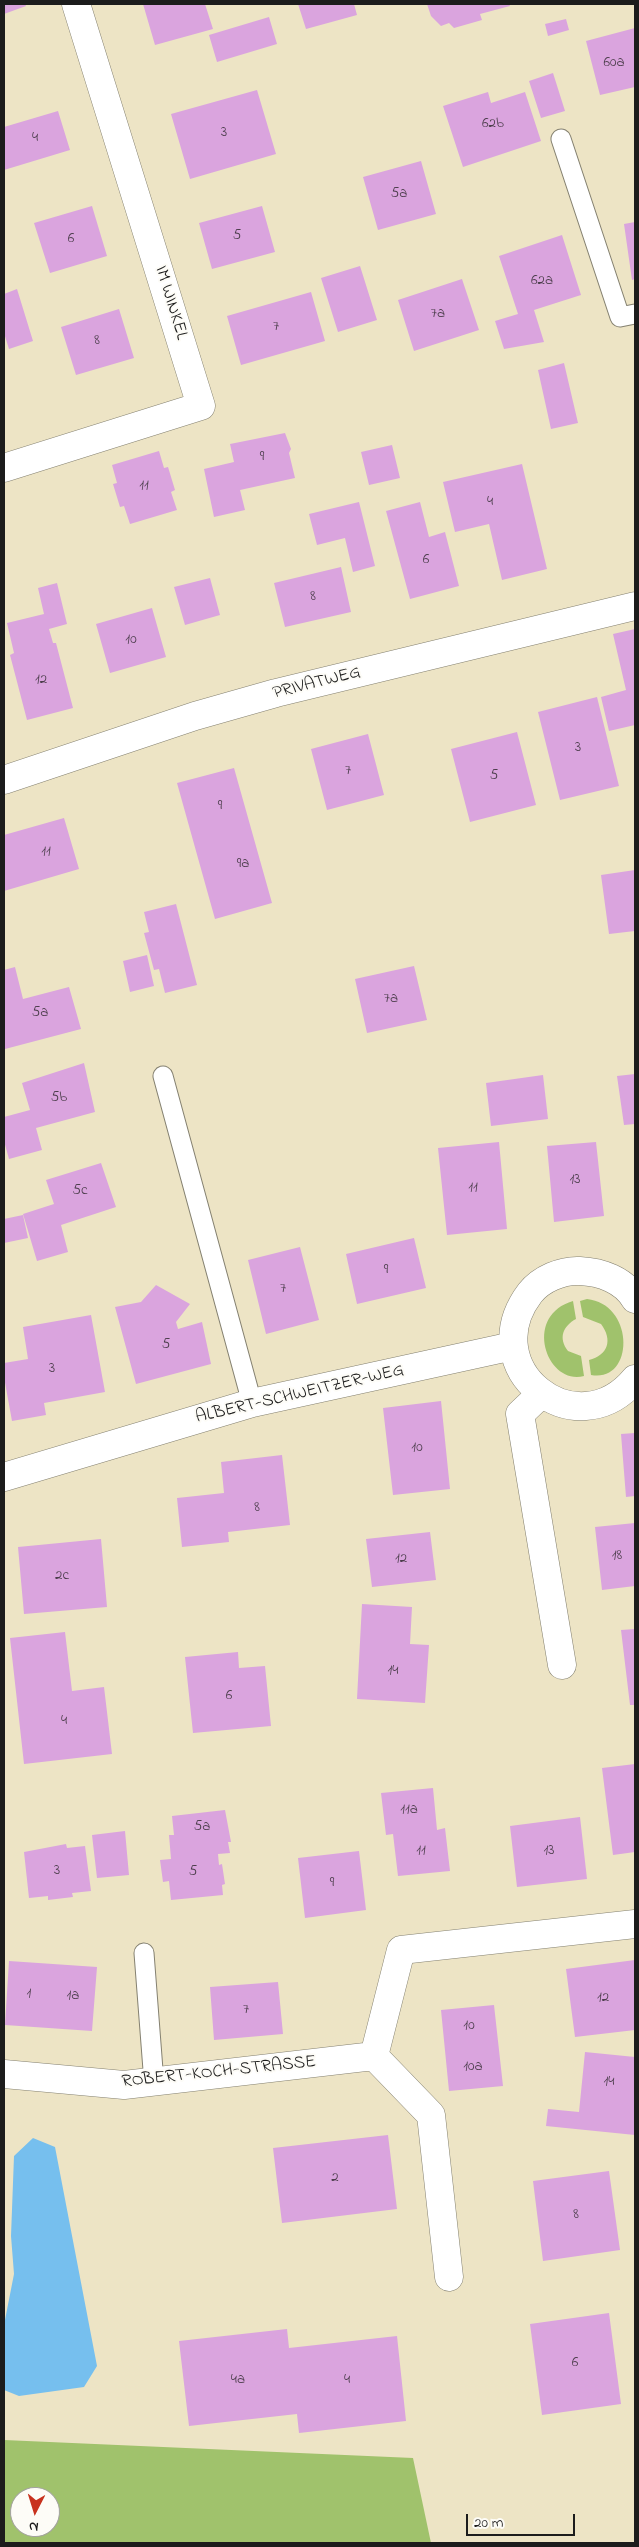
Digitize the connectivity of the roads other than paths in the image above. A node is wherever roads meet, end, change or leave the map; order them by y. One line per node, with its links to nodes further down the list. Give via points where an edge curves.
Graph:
1 (76, 4): 4 (street, IM WINKEL, via 201,406)
2 (561, 139): 3 (lane, via 620,317)
3 (635, 314)
4 (4, 468)
5 (635, 606): 6 (street, PRIVATWEG, via 276,693 195,716)
6 (4, 780)
7 (163, 1076): 12 (lane)
8 (635, 1299): 9 (street, via 615,1280 594,1272 573,1271 552,1276 534,1288 521,1305 513,1325)
9 (513, 1346): 11 (street, via 522,1374); 12 (street, ALBERT-SCHWEITZER-WEG)
10 (635, 1379): 11 (street, via 626,1390 610,1400 591,1406 565,1405)
11 (541, 1394): 14 (street, via 520,1414)
12 (252, 1403): 13 (street, ALBERT-SCHWEITZER-WEG)
13 (4, 1477)
14 (562, 1665)
15 (635, 1924): 17 (street, via 401,1950)
16 (144, 1953): 19 (lane)
17 (374, 2056): 19 (street, ROBERT-KOCH-STRASSE); 20 (street, via 431,2115)
18 (4, 2074): 19 (street, ROBERT-KOCH-STRASSE, via 124,2085)
19 (154, 2083)
20 (449, 2277)

